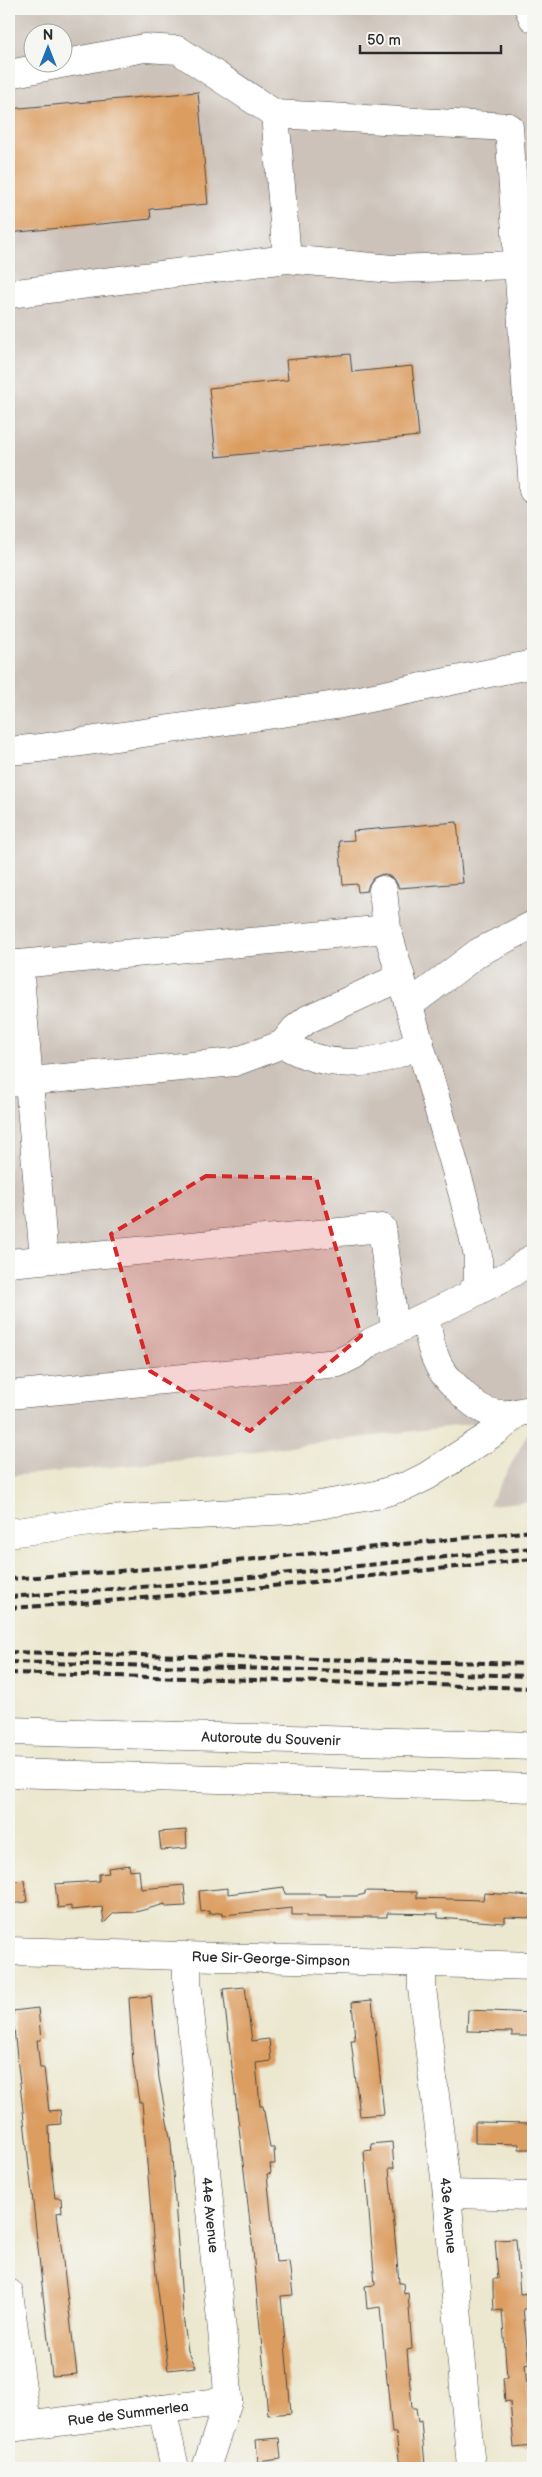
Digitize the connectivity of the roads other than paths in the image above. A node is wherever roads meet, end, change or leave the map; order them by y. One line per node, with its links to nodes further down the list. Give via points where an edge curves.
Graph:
1 (529, 9): 2 (main road)
2 (533, 18)
3 (9, 74): 4 (main road, via 144,48 178,50)
4 (275, 114): 5 (main road); 6 (main road, via 508,127)
5 (287, 258): 6 (main road, via 392,269); 7 (main road)
6 (518, 264): 8 (main road)
7 (9, 294)
8 (533, 490)
9 (533, 664): 10 (main road, via 336,705)
10 (9, 751)
11 (383, 890): 13 (main road)
12 (533, 925): 16 (main road, via 479,952)
13 (387, 929): 14 (main road); 15 (main road)
14 (14, 964): 19 (main road)
15 (400, 977): 16 (main road); 18 (main road, via 308,1019)
16 (409, 1005): 17 (main road)
17 (420, 1043): 18 (main road, via 392,1057 355,1064 298,1053); 20 (main road)
18 (283, 1044): 19 (main road, via 235,1062)
19 (19, 1082): 21 (main road)
20 (478, 1256): 23 (main road, via 496,1274); 24 (main road, via 478,1284)
21 (44, 1259): 22 (main road); 26 (main road, via 382,1228)
22 (9, 1263)
23 (523, 1265): 24 (main road)
24 (468, 1296): 25 (main road)
25 (426, 1316): 26 (main road); 28 (main road, via 436,1358 453,1384 470,1401 484,1411 498,1415)
26 (395, 1330): 27 (main road, via 338,1363)
27 (9, 1394)
28 (525, 1411): 29 (main road, via 433,1472 409,1485 376,1495 291,1510 106,1520)
29 (9, 1533)
30 (9, 1731): 31 (main road, Autoroute du Souvenir)
31 (533, 1746)
32 (9, 1773): 33 (main road)
33 (533, 1788)
34 (9, 1951): 35 (main road, Rue Sir-George-Simpson)
35 (187, 1957): 36 (main road, Rue Sir-George-Simpson); 41 (main road, 44e Avenue)
36 (422, 1963): 37 (main road, Rue Sir-George-Simpson); 38 (main road, 43e Avenue, via 422,1988)
37 (533, 1966)
38 (448, 2194): 39 (main road); 46 (main road, 43e Avenue)
39 (533, 2196)
40 (9, 2293): 43 (main road, Rue de Summerlea)
41 (228, 2401): 42 (main road, Rue de Summerlea); 45 (main road, 44e Avenue)
42 (162, 2409): 43 (main road, Rue de Summerlea); 44 (main road)
43 (18, 2427)
44 (175, 2468)
45 (206, 2468)
46 (471, 2468)

